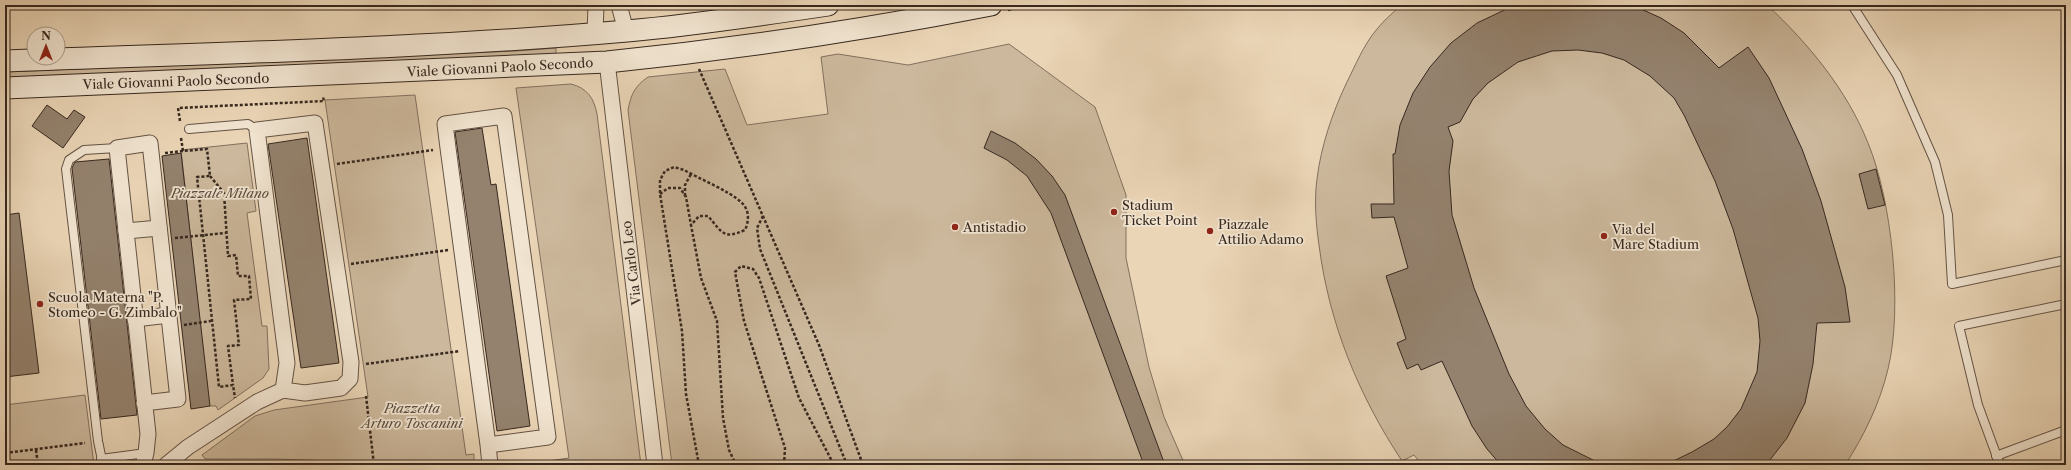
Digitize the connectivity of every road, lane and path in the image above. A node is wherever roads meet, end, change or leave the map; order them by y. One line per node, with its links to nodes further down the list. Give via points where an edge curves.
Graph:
1 (596, 5): 7 (street)
2 (619, 5): 6 (street)
3 (828, 5): 6 (main road, Viale Giovanni Paolo Secondo)
4 (991, 5): 8 (main road, Viale Giovanni Paolo Secondo, via 818,37)
5 (1852, 5): 33 (lane, via 1897,75 1935,162 1948,214 1952,284)
6 (626, 31): 7 (main road, Viale Giovanni Paolo Secondo)
7 (594, 33): 9 (main road, Viale Giovanni Paolo Secondo, via 441,43)
8 (695, 53): 10 (main road, Viale Giovanni Paolo Secondo); 25 (path, via 700,72)
9 (5, 61)
10 (607, 62): 11 (main road, Viale Giovanni Paolo Secondo); 59 (street, Via Carlo Leo)
11 (5, 88)
12 (323, 97): 13 (path, via 324,102 178,108)
13 (184, 129): 14 (lane, via 248,124)
14 (257, 130): 43 (street, via 287,363); 43 (street, via 315,123 351,362 350,379 341,388 305,393)
15 (181, 136): 18 (path)
16 (117, 148): 27 (street, via 150,144); 28 (street); 54 (lane, via 84,150 69,160 66,169)
17 (448, 148): 20 (path); 32 (street); 49 (street, via 445,124 504,116 548,437)
18 (182, 151): 19 (path); 22 (path, via 207,149)
19 (169, 152)
20 (333, 165)
21 (691, 174): 23 (path, via 674,167 665,171 660,180); 24 (path, via 685,186); 26 (path, via 742,203 749,222 745,230 733,236 724,234 708,216 699,216)
22 (210, 176): 29 (path, via 224,193); 30 (path, via 197,177)
23 (660, 194): 24 (path, via 668,188 680,188); 60 (path, via 682,331 686,394)
24 (686, 197): 26 (path)
25 (763, 216): 64 (path, via 757,228 760,249); 65 (path, via 819,345)
26 (691, 225): 61 (path, via 700,278 717,321 723,418 729,450)
27 (159, 228): 28 (street); 36 (street)
28 (126, 232): 37 (street)
29 (226, 233): 30 (path); 42 (path, via 228,256 236,255 238,276 249,276 251,299 234,300 238,344 228,346)
30 (202, 236): 31 (path); 38 (path)
31 (180, 238)
32 (461, 248): 34 (path); 40 (street)
33 (2066, 260)
34 (347, 264)
35 (2066, 304): 52 (lane, via 1959,326 1978,405)
36 (169, 316): 37 (street); 46 (street, via 178,399)
37 (135, 319): 46 (street)
38 (211, 321): 39 (path); 42 (path, via 219,387)
39 (190, 324)
40 (475, 348): 41 (path); 49 (street)
41 (361, 365)
42 (233, 385): 45 (path)
43 (283, 390): 56 (street, via 257,402 188,447)
44 (366, 396): 57 (path)
45 (235, 402)
46 (144, 403): 53 (street, via 148,434)
47 (2066, 430): 52 (lane)
48 (85, 443): 50 (path)
49 (488, 446): 58 (street)
50 (36, 450): 51 (path); 55 (path)
51 (5, 454)
52 (1996, 456): 66 (lane)
53 (145, 459): 54 (lane)
54 (102, 462)
55 (38, 465)
56 (166, 465)
57 (374, 465)
58 (490, 465)
59 (655, 465)
60 (699, 465)
61 (736, 465)
62 (784, 465): 63 (path, via 785,448 737,292 734,272 741,266 754,269 759,278 799,398)
63 (834, 465)
64 (847, 465)
65 (863, 465)
66 (2000, 465)

